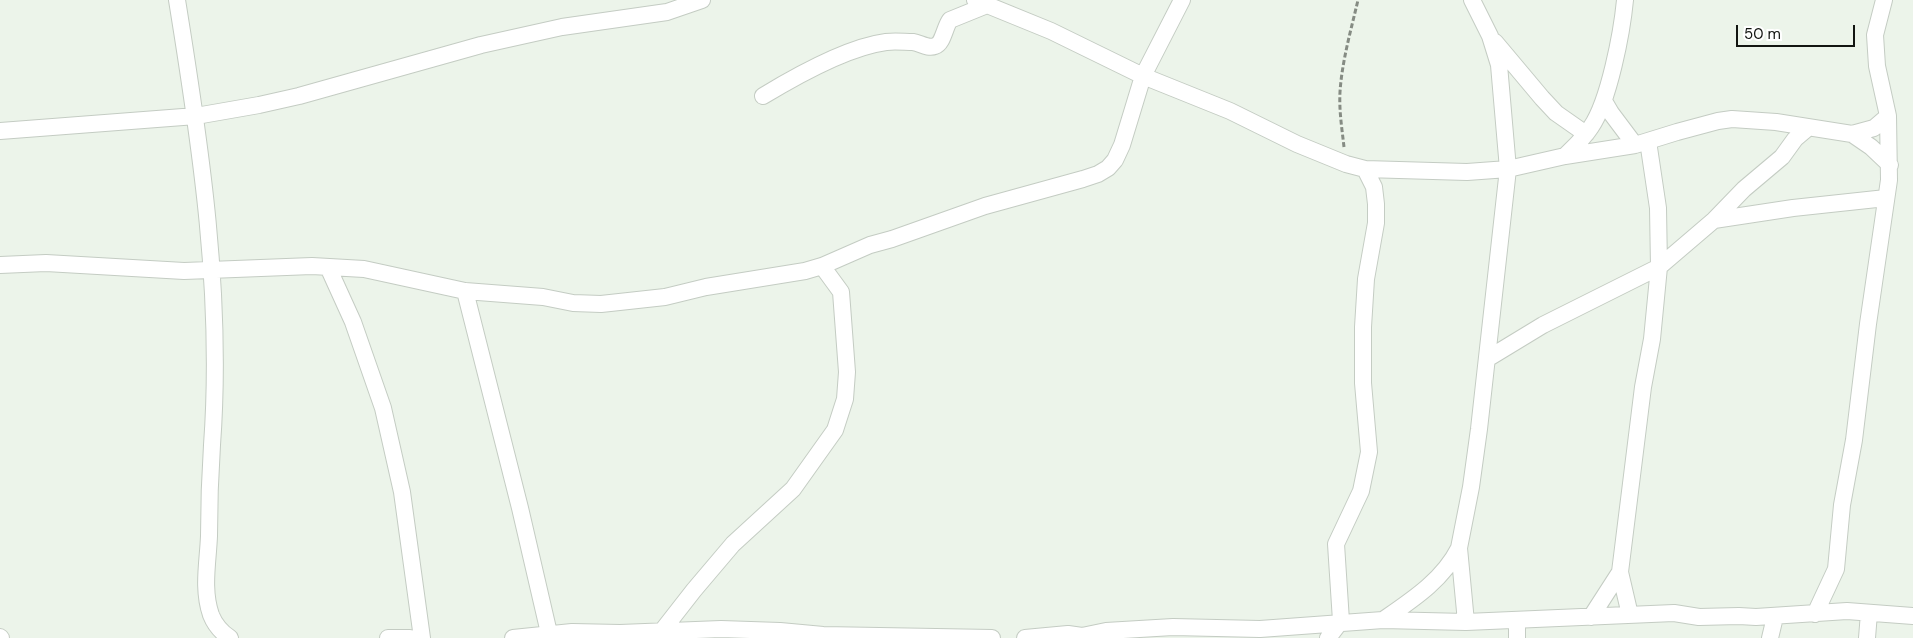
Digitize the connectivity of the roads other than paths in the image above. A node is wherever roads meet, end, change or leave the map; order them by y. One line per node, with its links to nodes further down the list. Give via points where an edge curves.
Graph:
1 (178, 0): 12 (street)
2 (702, 0): 12 (street, via 667,12 562,27 489,43 299,96)
3 (1182, 0): 9 (street)
4 (1472, 0): 8 (street)
5 (1625, 0): 11 (street)
6 (1884, 0): 13 (street, via 1875,35 1877,66)
7 (981, 2): 9 (street, via 1051,31); 10 (street, via 950,20 935,47 915,42 887,42 862,47 797,76)
8 (1490, 36): 16 (street, via 1546,103); 22 (street, via 1499,66)
9 (1144, 76): 21 (street, via 1230,111 1297,144); 26 (street, via 1115,160 1098,174 985,206 870,245)
10 (763, 96)
11 (1604, 101): 16 (street); 18 (street, via 1611,113)
12 (196, 116): 15 (street); 29 (street)
13 (1888, 116): 17 (street, via 1874,128); 20 (street)
14 (1808, 128): 17 (street); 18 (street, via 1732,119); 24 (street, via 1794,139 1782,157)
15 (0, 131)
16 (1586, 134): 19 (street)
17 (1852, 134): 20 (street)
18 (1642, 143): 19 (street); 27 (street, via 1658,208)
19 (1565, 156): 22 (street)
20 (1890, 165): 23 (street)
21 (1365, 169): 22 (street, via 1467,172); 42 (street, via 1374,187 1376,204 1363,327 1363,383 1370,452 1361,491 1336,544)
22 (1508, 169): 31 (street)
23 (1886, 198): 24 (street); 35 (street, via 1856,430 1842,505 1836,569)
24 (1714, 220): 27 (street)
25 (0, 265): 29 (street, via 46,263)
26 (822, 266): 30 (street, via 665,297 601,304 573,304 543,297); 44 (street, via 841,292 847,372 845,399 835,430 793,489 733,544)
27 (1659, 267): 31 (street, via 1543,325); 33 (street)
28 (328, 268): 29 (street); 30 (street, via 364,269); 52 (street, via 354,322 383,408 402,492)
29 (211, 270): 49 (street, via 215,393 206,585 211,615 217,627)
30 (466, 291): 46 (street)
31 (1487, 359): 32 (street, via 1471,487)
32 (1459, 548): 40 (street, via 1439,576); 43 (street)
33 (1620, 572): 36 (street); 38 (street)
34 (1869, 613): 35 (street); 37 (street); 60 (street)
35 (1815, 614): 39 (street)
36 (1630, 616): 38 (street); 39 (street, via 1674,613 1699,617)
37 (1913, 616)
38 (1591, 617): 41 (street)
39 (1775, 617): 59 (street)
40 (1383, 620): 42 (street); 43 (street)
41 (1518, 620): 43 (street); 58 (street)
42 (1341, 621): 45 (street, via 1260,629); 57 (street)
43 (1466, 622)
44 (662, 631): 46 (street); 47 (street)
45 (1159, 633): 48 (street, via 1106,631)
46 (549, 634): 53 (street)
47 (746, 634): 54 (street)
48 (1083, 637): 56 (street, via 1068,634)
49 (230, 638)
50 (390, 638): 51 (street)
51 (410, 638)
52 (422, 638)
53 (513, 638)
54 (932, 638): 55 (street)
55 (992, 638)
56 (1025, 638)
57 (1328, 638)
58 (1517, 638)
59 (1770, 638)
60 (1867, 638)

